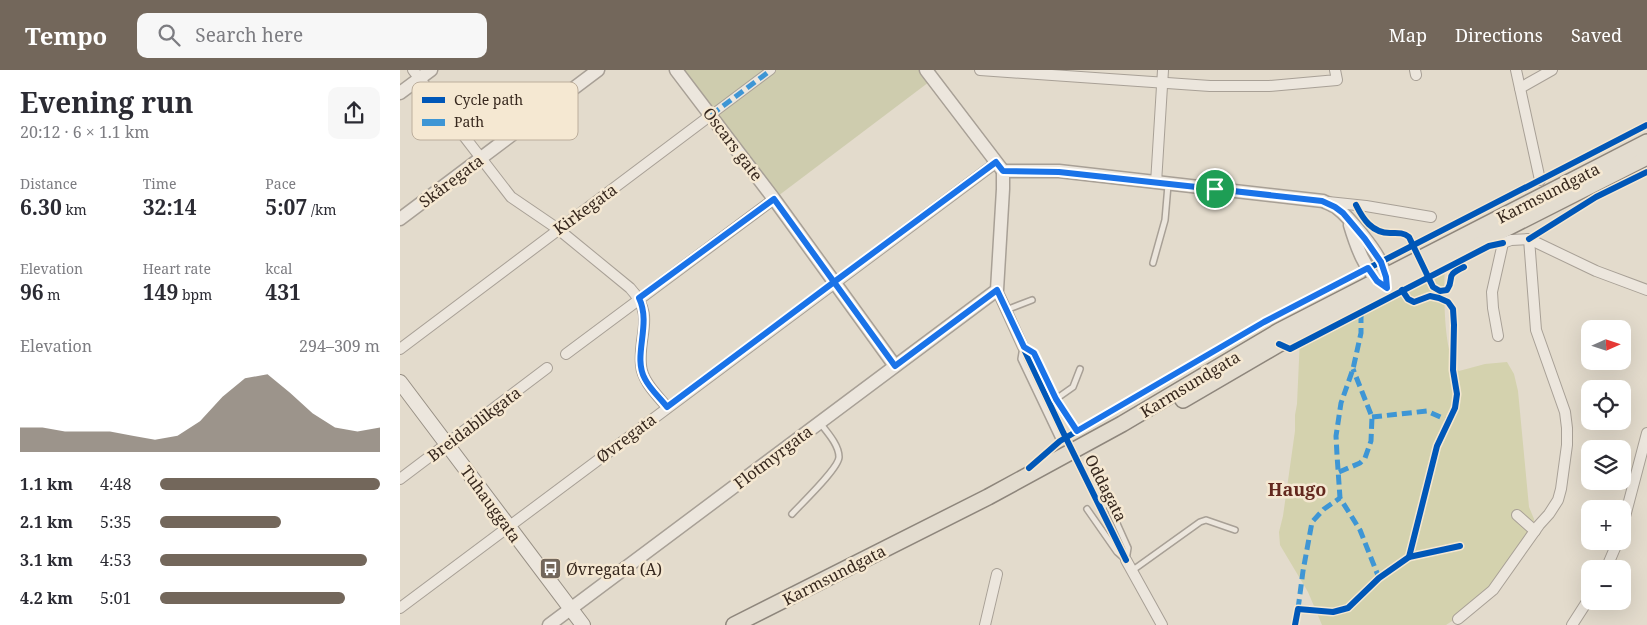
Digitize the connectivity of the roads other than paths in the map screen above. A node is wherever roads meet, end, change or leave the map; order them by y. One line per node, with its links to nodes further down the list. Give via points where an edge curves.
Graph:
1 (431, 70): 11 (street)
2 (598, 70): 14 (street, Skåregata)
3 (676, 70): 17 (street, Oscars gate)
4 (771, 70): 17 (street, Kirkegata)
5 (926, 70): 23 (street)
6 (980, 70): 10 (street)
7 (1163, 70): 13 (street)
8 (1516, 70): 15 (street)
9 (1552, 70): 15 (street)
10 (1049, 72): 13 (street)
11 (416, 75): 16 (street)
12 (1336, 75): 13 (street, via 1269,86)
13 (1162, 82): 25 (street)
14 (578, 85)
15 (1520, 88): 24 (street)
16 (400, 93)
17 (711, 115): 26 (street, Oscars gate); 30 (street, Kirkegata)
18 (466, 140): 22 (street)
19 (506, 140): 22 (street, Skåregata)
20 (1647, 142): 34 (main road, Karmsundgata)
21 (1647, 158): 34 (main road, Karmsundgata)
22 (481, 159): 29 (street, Skåregata); 30 (street, via 511,197)
23 (1000, 166): 25 (street); 33 (street, Øvregata); 35 (street, via 1004,189)
24 (1540, 180)
25 (1162, 184): 27 (street); 32 (lane, via 1164,220)
26 (774, 199): 33 (street, Oscars gate); 37 (street)
27 (1322, 201): 28 (street); 34 (street, via 1335,207 1365,239 1381,262)
28 (1431, 217)
29 (400, 219)
30 (558, 229): 37 (street); 42 (street, Kirkegata)
31 (1529, 239): 36 (street, via 1596,271); 40 (street, Karmsundgata, via 1503,243 1492,292); 63 (street, via 1536,330 1562,403 1567,428 1558,500)
32 (1153, 263)
33 (834, 282): 44 (street, Oscars gate); 49 (street, Øvregata)
34 (1383, 282): 73 (main road, Karmsundgata, via 1279,331 1122,424 988,497); 74 (main road, Karmsundgata, via 1136,427 1021,490)
35 (997, 290): 39 (street); 44 (street, Flotmyrgata)
36 (1647, 290)
37 (639, 298): 43 (street); 49 (street, via 645,316 640,365 644,379)
38 (1032, 300): 39 (lane)
39 (1006, 310): 41 (street)
40 (1498, 336)
41 (1024, 347): 48 (lane, via 1034,353); 53 (lane, via 1021,359)
42 (400, 349)
43 (566, 354)
44 (895, 366): 50 (street, Flotmyrgata)
45 (547, 368): 54 (street, Breidablikgata)
46 (1080, 369): 48 (lane, via 1073,388)
47 (400, 382): 54 (main road, Tuhauggata)
48 (1056, 399): 51 (lane)
49 (667, 407): 61 (street, Øvregata)
50 (819, 423): 59 (lane, via 838,451 839,459 834,469); 68 (street, Flotmyrgata)
51 (1077, 431)
52 (1647, 433): 56 (street)
53 (1060, 441)
54 (447, 444): 55 (street, Breidablikgata); 61 (main road, Tuhauggata)
55 (400, 479)
56 (1629, 500)
57 (1110, 508): 64 (lane, via 1128,548)
58 (1087, 509): 64 (lane)
59 (792, 514)
60 (1517, 515): 63 (street)
61 (508, 526): 67 (street, Øvregata); 68 (main road, Tuhauggata)
62 (1235, 530): 65 (lane, via 1206,520 1200,522)
63 (1535, 531): 70 (street, via 1493,590)
64 (1126, 560): 65 (street)
65 (1133, 570): 76 (street)
66 (997, 574): 75 (street)
67 (400, 608)
68 (571, 609): 71 (street, Flotmyrgata); 72 (main road, Tuhauggata)
69 (1581, 610): 77 (street)
70 (1458, 619)
71 (549, 625)
72 (583, 625)
73 (734, 625)
74 (757, 625)
75 (986, 625)
76 (1162, 625)
77 (1572, 625)

